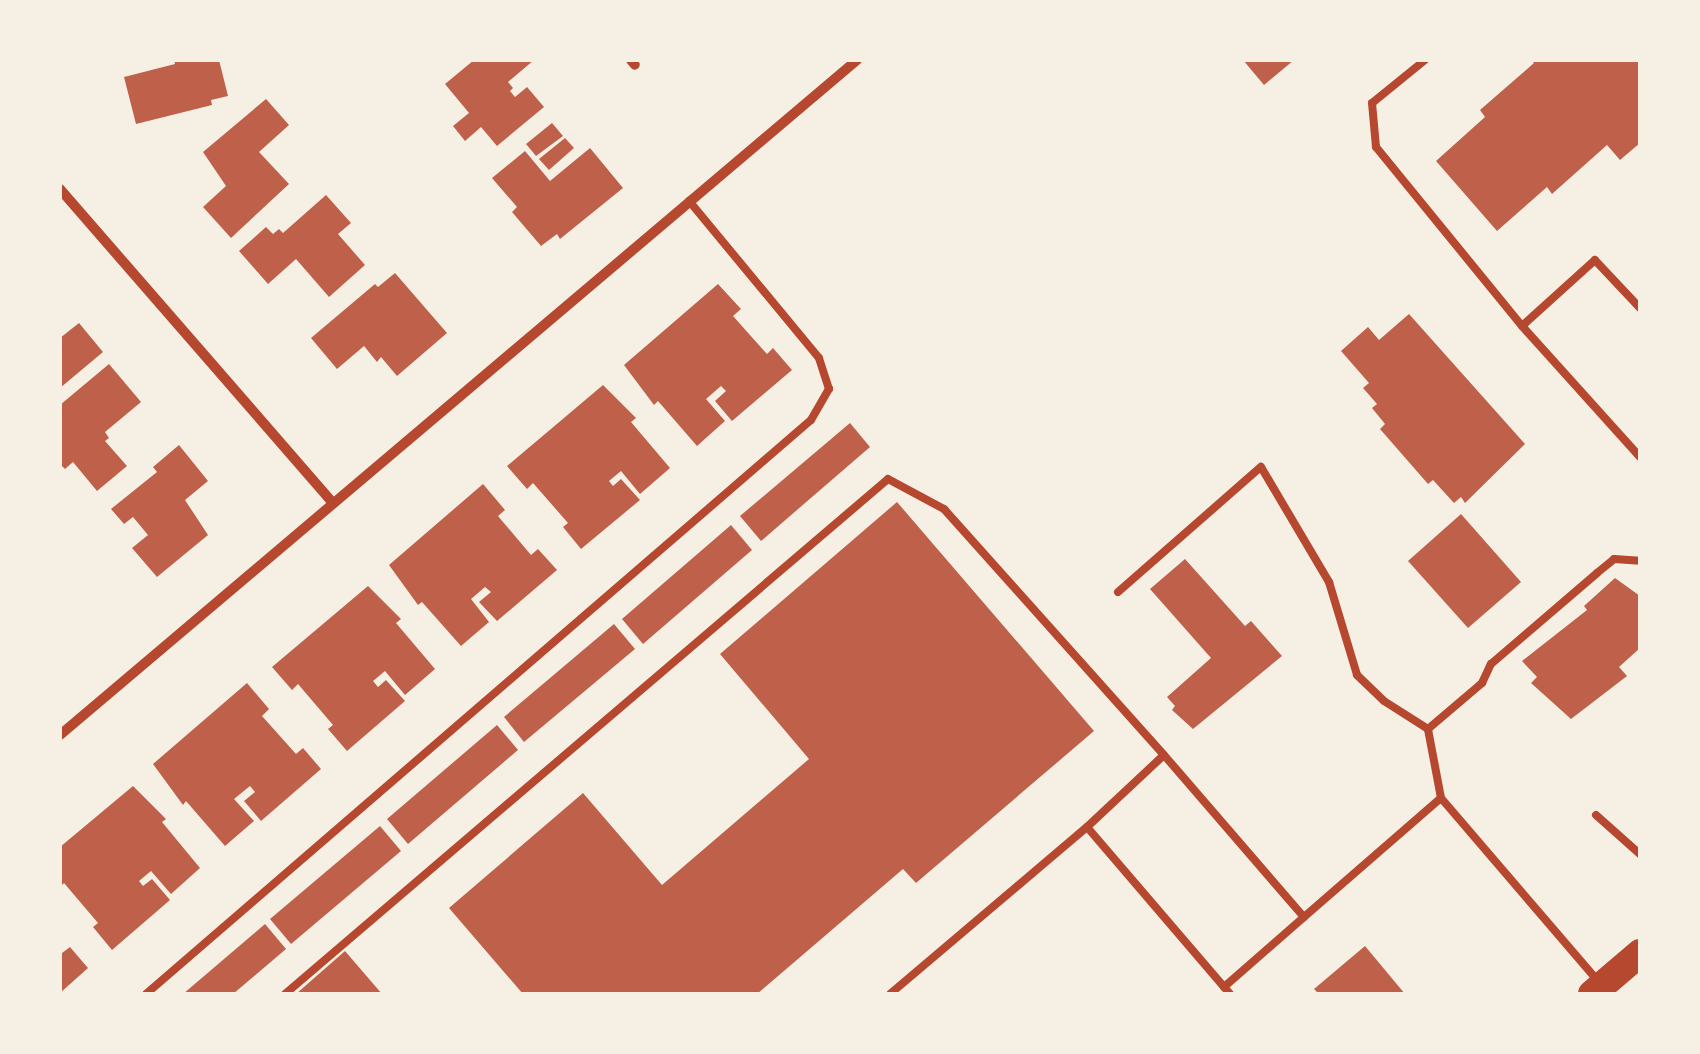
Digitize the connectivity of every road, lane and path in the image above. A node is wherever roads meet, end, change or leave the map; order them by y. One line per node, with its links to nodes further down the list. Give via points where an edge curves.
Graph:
1 (856, 60): 4 (street)
2 (1424, 60): 6 (lane, via 1372,103 1376,147)
3 (60, 189): 8 (street)
4 (688, 201): 8 (street); 22 (lane, via 819,358 829,389 810,420)
5 (1640, 308): 6 (lane, via 1595,260)
6 (1522, 326): 7 (lane)
7 (1640, 456)
8 (331, 501): 12 (street)
9 (1640, 561): 11 (lane, via 1614,560 1491,664 1482,682)
10 (1118, 592): 11 (lane, via 1261,467 1328,582 1356,675)
11 (1428, 729): 14 (lane)
12 (60, 735)
13 (1164, 755): 16 (lane); 18 (lane); 23 (lane, via 944,509 888,478)
14 (1441, 798): 18 (lane); 21 (lane)
15 (1596, 815): 17 (lane)
16 (1087, 827): 20 (lane); 24 (lane)
17 (1640, 854)
18 (1304, 917): 20 (lane)
19 (1640, 952): 21 (highway)
20 (1227, 991)
21 (1600, 991)
22 (146, 994)
23 (285, 994)
24 (890, 994)

